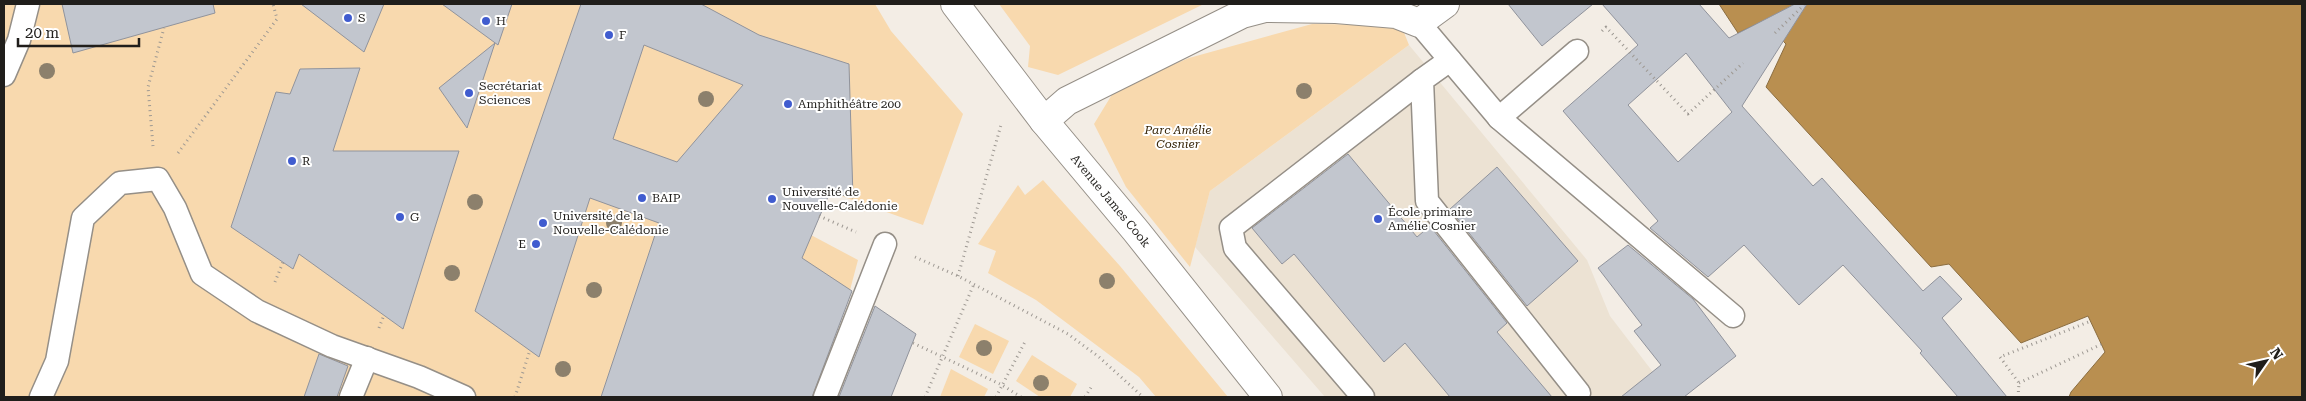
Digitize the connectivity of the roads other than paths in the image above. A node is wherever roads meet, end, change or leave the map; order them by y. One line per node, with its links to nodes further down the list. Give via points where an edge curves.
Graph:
1 (28, 4): 7 (lane, via 19,40)
2 (955, 4): 10 (main road, Avenue James Cook)
3 (1445, 4): 4 (main road)
4 (1419, 23): 6 (lane); 10 (main road, via 1396,14 1336,9 1265,8 1242,14 1067,101)
5 (1577, 51): 9 (lane)
6 (1450, 60): 8 (lane); 9 (lane)
7 (4, 75)
8 (1422, 80): 14 (lane, via 1427,202); 20 (lane, via 1231,228 1235,248)
9 (1499, 118): 12 (lane)
10 (1044, 121): 19 (main road, Avenue James Cook)
11 (885, 244): 18 (lane)
12 (1732, 316)
13 (367, 358): 15 (lane, via 332,346 257,311 202,274 175,208 158,179 120,183 83,218 57,361); 16 (lane); 17 (lane)
14 (1579, 393)
15 (40, 397)
16 (352, 397)
17 (464, 397)
18 (824, 397)
19 (1268, 397)
20 (1363, 397)

